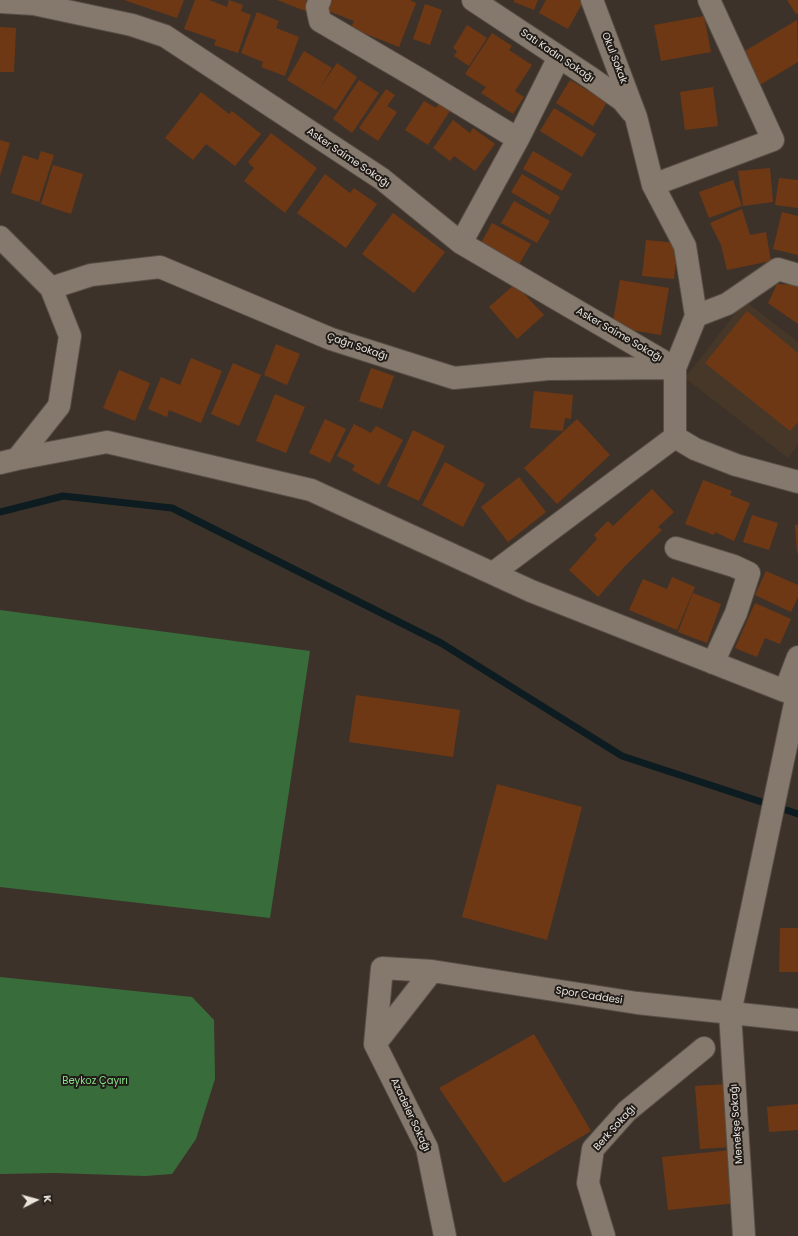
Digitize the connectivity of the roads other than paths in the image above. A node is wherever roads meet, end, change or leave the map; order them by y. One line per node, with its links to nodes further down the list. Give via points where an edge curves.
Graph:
1 (320, 0): 8 (street, via 317,7 320,21)
2 (473, 0): 6 (street, Satı Kadın Sokağı)
3 (592, 0): 7 (street, Okul Sokak)
4 (709, 0): 9 (street, via 773,140)
5 (0, 2): 11 (street, Asker Saime Sokağı, via 34,4 132,25 165,36 382,179)
6 (559, 57): 7 (street, Satı Kadın Sokağı, via 622,100); 8 (street)
7 (636, 117): 9 (street, Okul Sokak)
8 (518, 139): 11 (street)
9 (653, 185): 14 (street, Okul Sokak, via 685,246)
10 (0, 237): 13 (street)
11 (461, 243): 15 (street, Asker Saime Sokağı)
12 (798, 276): 14 (street, via 778,269 727,304)
13 (51, 288): 15 (street, Çağrı Sokağı, via 92,275 160,267 331,339 454,378 548,370); 17 (street, via 70,336 60,406)
14 (696, 316): 15 (street)
15 (675, 368): 16 (street)
16 (675, 437): 18 (street, via 695,449 736,465); 20 (street)
17 (8, 461): 20 (street, via 107,442 311,490)
18 (798, 482)
19 (676, 548): 22 (street, via 734,566 748,573 736,613)
20 (493, 574): 22 (street)
21 (798, 657): 23 (street, Menekşe Sokağı)
22 (713, 663): 23 (street)
23 (793, 693): 25 (street, Menekşe Sokağı, via 780,774)
24 (432, 971): 25 (street, Spor Caddesi, via 637,1003); 27 (street); 27 (street, Spor Caddesi, via 382,968)
25 (730, 1013): 26 (street, Spor Caddesi); 31 (street, Menekşe Sokağı)
26 (798, 1020)
27 (375, 1044): 29 (street, Azadeler Sokağı, via 427,1148)
28 (704, 1048): 30 (street, Berk Sokağı, via 627,1111 593,1149 588,1183)
29 (445, 1236)
30 (604, 1236)
31 (744, 1236)

